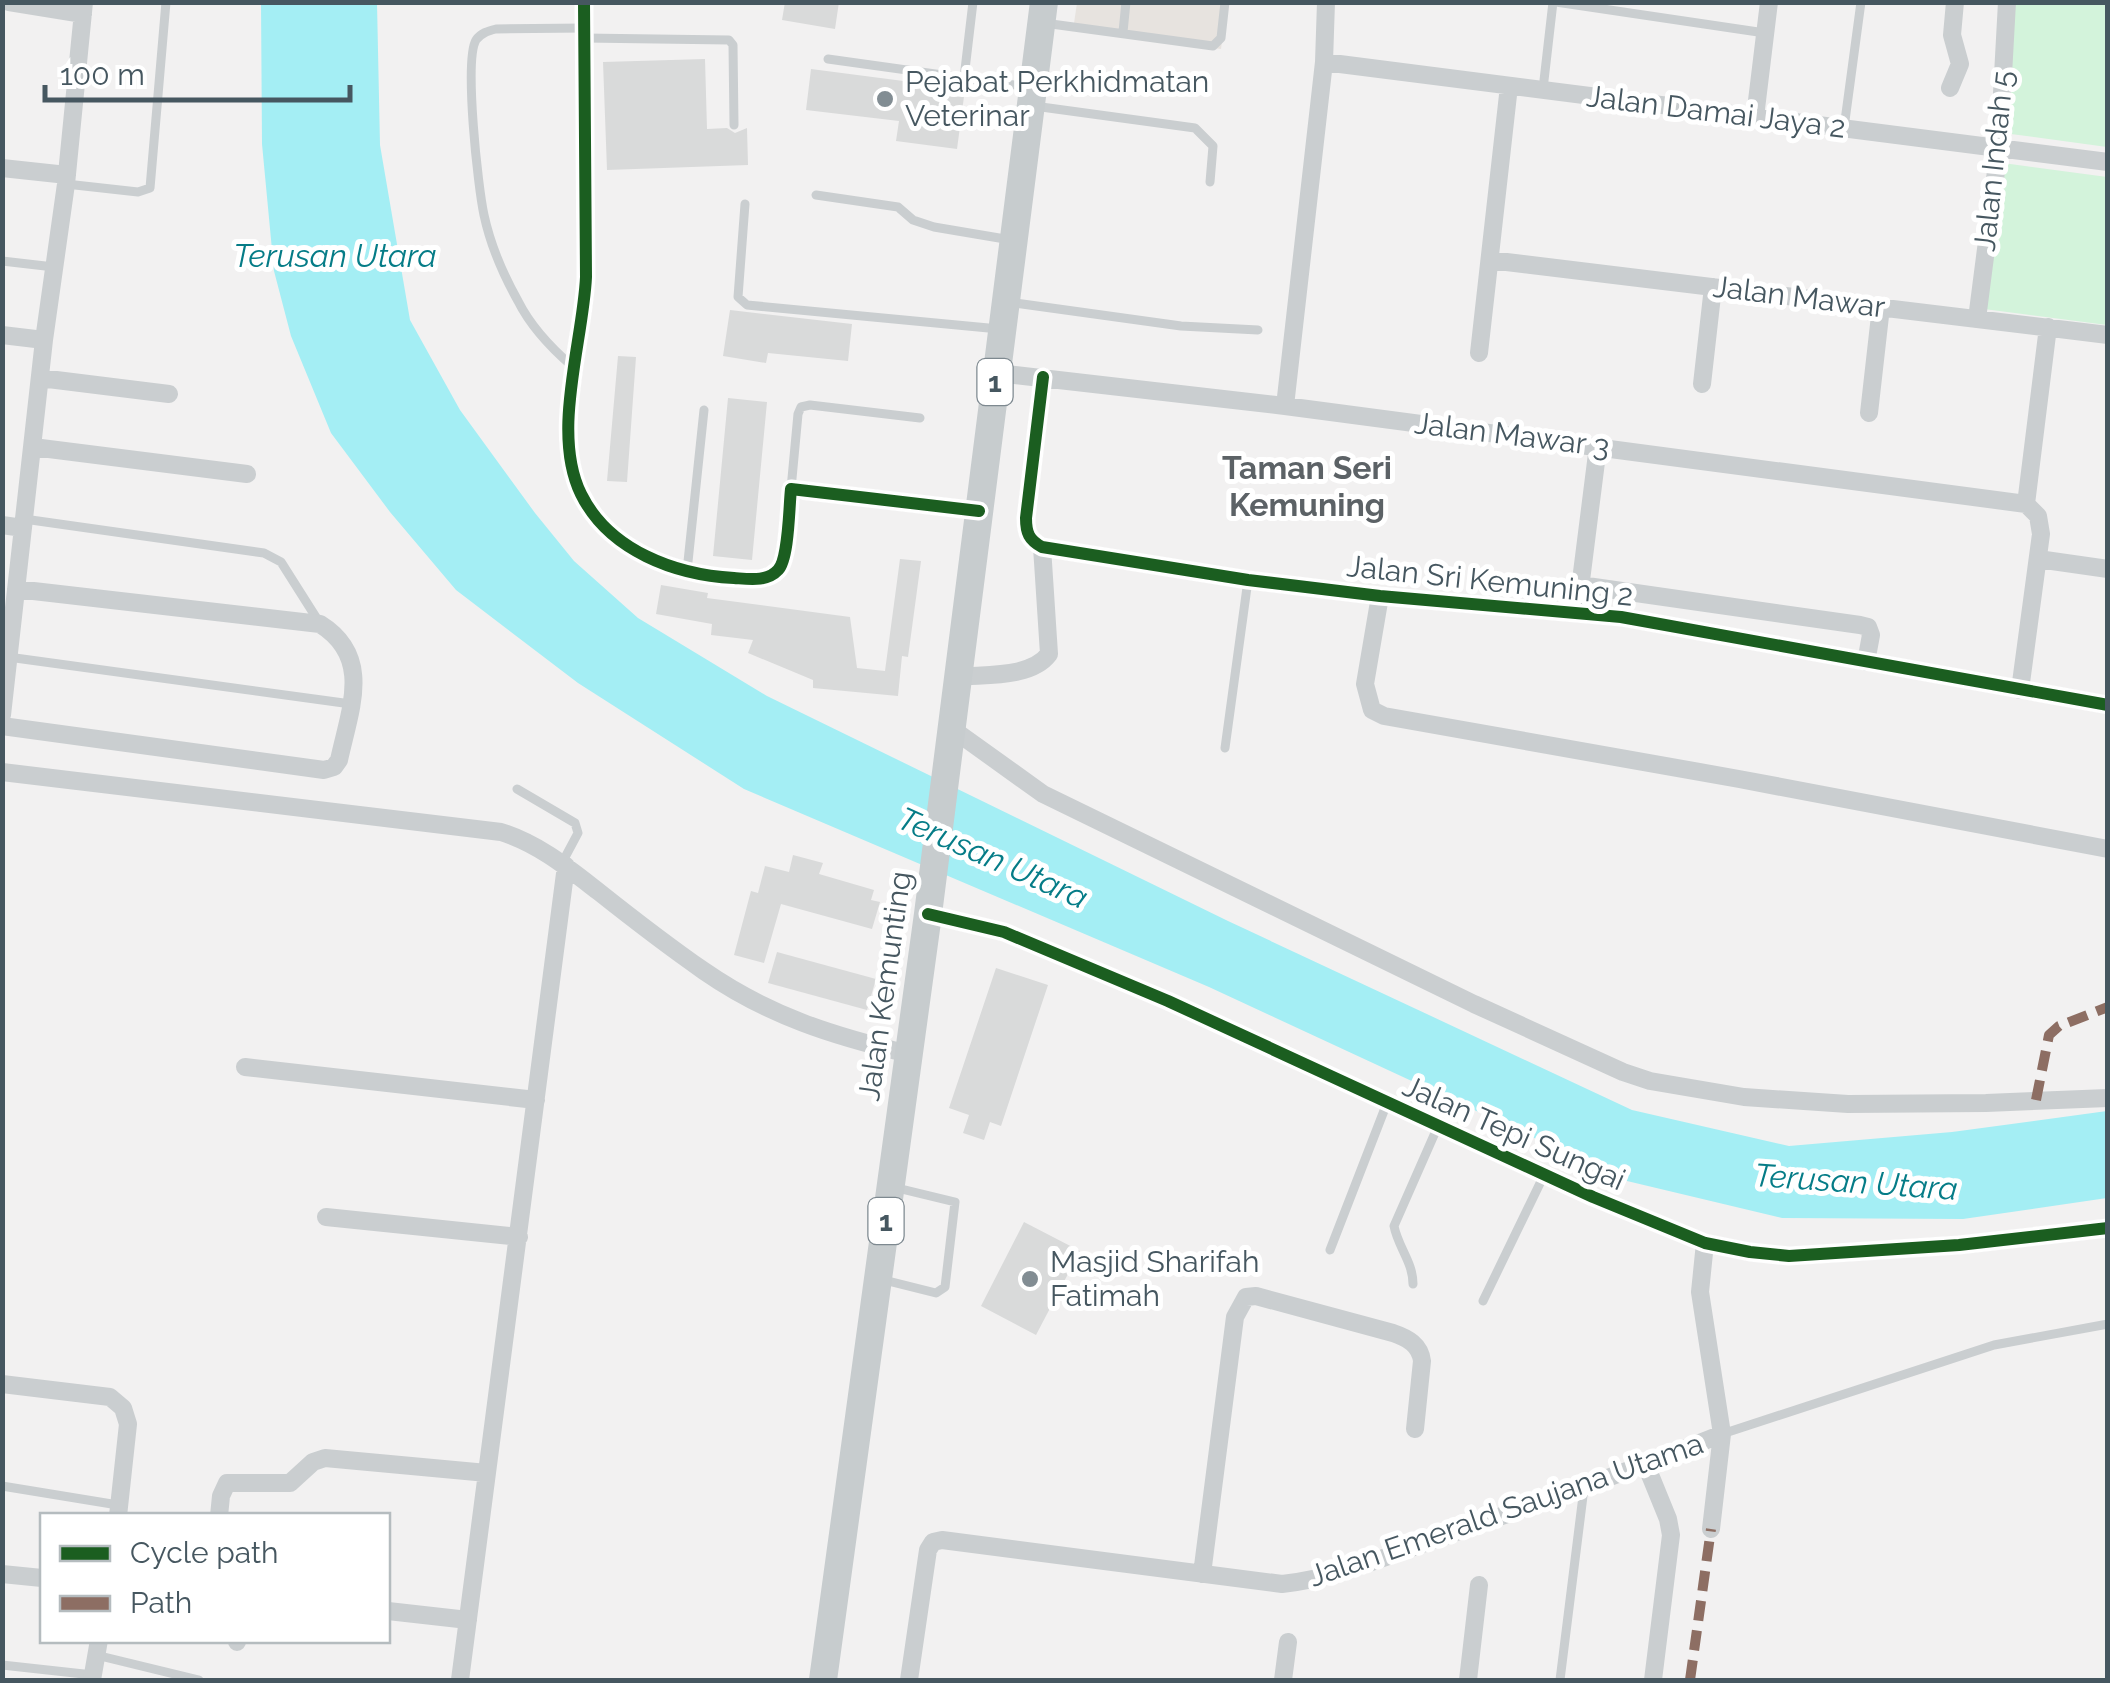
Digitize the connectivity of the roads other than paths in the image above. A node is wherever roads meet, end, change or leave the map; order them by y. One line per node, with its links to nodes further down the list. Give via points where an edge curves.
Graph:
1 (10, 2): 13 (street)
2 (166, 2): 31 (lane, via 150,188 138,192)
3 (584, 2): 17 (street)
4 (973, 2): 20 (lane)
5 (1126, 2): 15 (lane)
6 (1225, 2): 15 (lane, via 1221,38 1213,46)
7 (1326, 2): 19 (street)
8 (1554, 2): 16 (lane); 23 (lane)
9 (1769, 2): 16 (street)
10 (1861, 2): 27 (lane)
11 (1955, 2): 22 (street, via 1952,34 1960,64)
12 (2007, 2): 28 (street, Jalan Indah 5)
13 (83, 8): 31 (street)
14 (1043, 13): 15 (lane); 24 (main road, Jalan Kemunting / 1)
15 (1123, 32)
16 (1766, 32): 25 (street)
17 (584, 33): 26 (lane, via 729,40); 49 (street, via 586,277); 49 (lane, via 496,28 474,42 472,58 485,218 519,304)
18 (828, 59): 20 (lane)
19 (1324, 62): 21 (street, Jalan Damai Jaya 2); 55 (street)
20 (964, 78): 24 (lane)
21 (1509, 86): 23 (street, Jalan Damai Jaya 2); 37 (street)
22 (1950, 88)
23 (1543, 90): 25 (street, Jalan Damai Jaya 2)
24 (1032, 96): 32 (lane, via 1195,128 1214,146); 35 (main road, Jalan Kemunting / 1)
25 (1755, 117): 27 (street, Jalan Damai Jaya 2)
26 (734, 125)
27 (1844, 128): 28 (street, Jalan Damai Jaya 2)
28 (1998, 148): 29 (street, Jalan Damai Jaya 2); 42 (street, Jalan Indah 5)
29 (2108, 162)
30 (2, 168): 31 (street)
31 (67, 180): 38 (street)
32 (1210, 182)
33 (816, 195): 35 (lane, via 898,207 934,227)
34 (745, 204): 41 (lane, via 738,297 747,305)
35 (1014, 240): 41 (main road, Jalan Kemunting / 1)
36 (2, 260): 38 (lane)
37 (1490, 260): 39 (street, Jalan Mawar); 48 (street)
38 (55, 268): 47 (street)
39 (1713, 286): 40 (street, Jalan Mawar); 53 (street)
40 (1882, 307): 42 (street, Jalan Mawar); 57 (street)
41 (1004, 316): 44 (lane); 50 (main road, Jalan Kemunting / 1)
42 (1977, 318): 43 (street, Jalan Mawar)
43 (2048, 328): 45 (street, Jalan Mawar); 63 (street)
44 (1258, 330)
45 (2108, 334)
46 (2, 335): 47 (street)
47 (44, 340): 52 (street)
48 (1480, 353)
49 (572, 366): 70 (street, via 569,458 581,495 629,547)
50 (996, 372): 51 (street, Jalan Mawar 3); 64 (main road, Jalan Kemunting / 1)
51 (1043, 377): 55 (street, Jalan Mawar 3); 67 (street, via 1026,518 1026,532)
52 (40, 378): 54 (street); 60 (street)
53 (1702, 384)
54 (170, 394)
55 (1285, 406): 59 (street, Jalan Mawar 3)
56 (704, 410): 70 (lane)
57 (1869, 413)
58 (920, 418): 62 (lane, via 801,407)
59 (1598, 446): 63 (street, Jalan Mawar 3); 72 (street)
60 (33, 447): 61 (street); 65 (street)
61 (248, 474)
62 (791, 489): 64 (street); 70 (street, via 780,569 770,577)
63 (2026, 504): 68 (street, via 2042,534)
64 (979, 511): 79 (main road, Jalan Kemunting / 1)
65 (24, 524): 66 (street); 73 (street); 76 (lane, via 264,552 281,562)
66 (2, 526)
67 (1042, 547): 71 (street, Jalan Sri Kemuning 2); 79 (street, via 1049,654 1030,669)
68 (2038, 559): 69 (street); 80 (street)
69 (2108, 569)
70 (687, 570)
71 (1248, 580): 74 (street, Jalan Sri Kemuning 2); 86 (lane)
72 (1580, 585): 75 (street); 78 (street, via 1860,625 1871,634)
73 (16, 589): 76 (street); 77 (street)
74 (1380, 596): 75 (street, Jalan Sri Kemuning 2); 89 (street, Jalan Sri Kemuning 2, via 1366,684 1372,710 1384,716)
75 (1577, 612): 78 (street, Jalan Sri Kemuning 2)
76 (320, 624): 81 (street, via 348,648)
77 (8, 657): 81 (lane); 83 (street)
78 (1866, 662): 80 (street, Jalan Sri Kemuning 2)
79 (958, 677): 85 (main road, Jalan Kemunting / 1)
80 (2020, 690): 82 (street, Jalan Sri Kemuning 2)
81 (350, 704): 84 (street, via 339,760 324,770)
82 (2108, 705)
83 (2, 715)
84 (2, 726)
85 (951, 728): 91 (main road, Jalan Kemunting / 1); 94 (street, via 1060,803 1474,1004 1650,1081 1744,1098 1848,1104)
86 (1225, 748)
87 (2, 772): 90 (street, via 472,827 521,838)
88 (517, 789): 90 (lane, via 576,823)
89 (2108, 849)
90 (564, 864): 92 (street, via 742,996 830,1035); 95 (street)
91 (930, 904): 92 (main road, Jalan Kemunting / 1); 96 (street, Jalan Tepi Sungai, via 1168,1001)
92 (909, 1054): 99 (main road, Jalan Kemunting / 1)
93 (245, 1067): 95 (street)
94 (2108, 1098)
95 (536, 1100): 102 (street)
96 (1387, 1103): 97 (street, Jalan Tepi Sungai); 104 (lane)
97 (1438, 1126): 98 (street, Jalan Tepi Sungai); 106 (lane, via 1394,1226)
98 (1544, 1175): 103 (street, Jalan Tepi Sungai); 107 (lane)
99 (890, 1186): 105 (main road, Jalan Kemunting / 1); 105 (lane, via 948,1198 956,1210 942,1290)
100 (326, 1217): 102 (street)
101 (2108, 1228): 103 (street, Jalan Tepi Sungai, via 1789,1256)
102 (519, 1236): 113 (street)
103 (1706, 1242): 111 (street, via 1700,1292)
104 (1330, 1250)
105 (878, 1278): 131 (main road, Jalan Kemunting / 1)
106 (1412, 1284)
107 (1484, 1301)
108 (2108, 1324): 111 (lane, via 1994,1345)
109 (2, 1384): 116 (street, via 110,1397 123,1408 128,1424)
110 (1415, 1429): 120 (street, via 1422,1361 1412,1342 1246,1297 1234,1317)
111 (1722, 1434): 112 (street, Jalan Emerald Saujana Utama); 118 (street)
112 (1646, 1465): 115 (street, Jalan Emerald Saujana Utama); 136 (street, via 1670,1535)
113 (487, 1473): 117 (street, via 325,1458 290,1483 228,1483); 124 (street)
114 (2, 1486): 116 (lane)
115 (1584, 1488): 120 (street, Jalan Emerald Saujana Utama, via 1307,1581); 135 (lane)
116 (119, 1510)
117 (218, 1513)
118 (1711, 1529)
119 (2, 1574): 121 (street)
120 (1202, 1574): 132 (street, Jalan Emerald Saujana Utama, via 933,1542)
121 (40, 1578)
122 (1479, 1585): 134 (street)
123 (390, 1611): 124 (street)
124 (468, 1620): 130 (street)
125 (1288, 1642): 133 (street)
126 (98, 1648): 128 (street); 129 (lane)
127 (2, 1665): 128 (lane)
128 (93, 1678)
129 (200, 1680)
130 (460, 1680)
131 (823, 1680)
132 (910, 1680)
133 (1284, 1680)
134 (1468, 1680)
135 (1560, 1680)
136 (1653, 1680)

